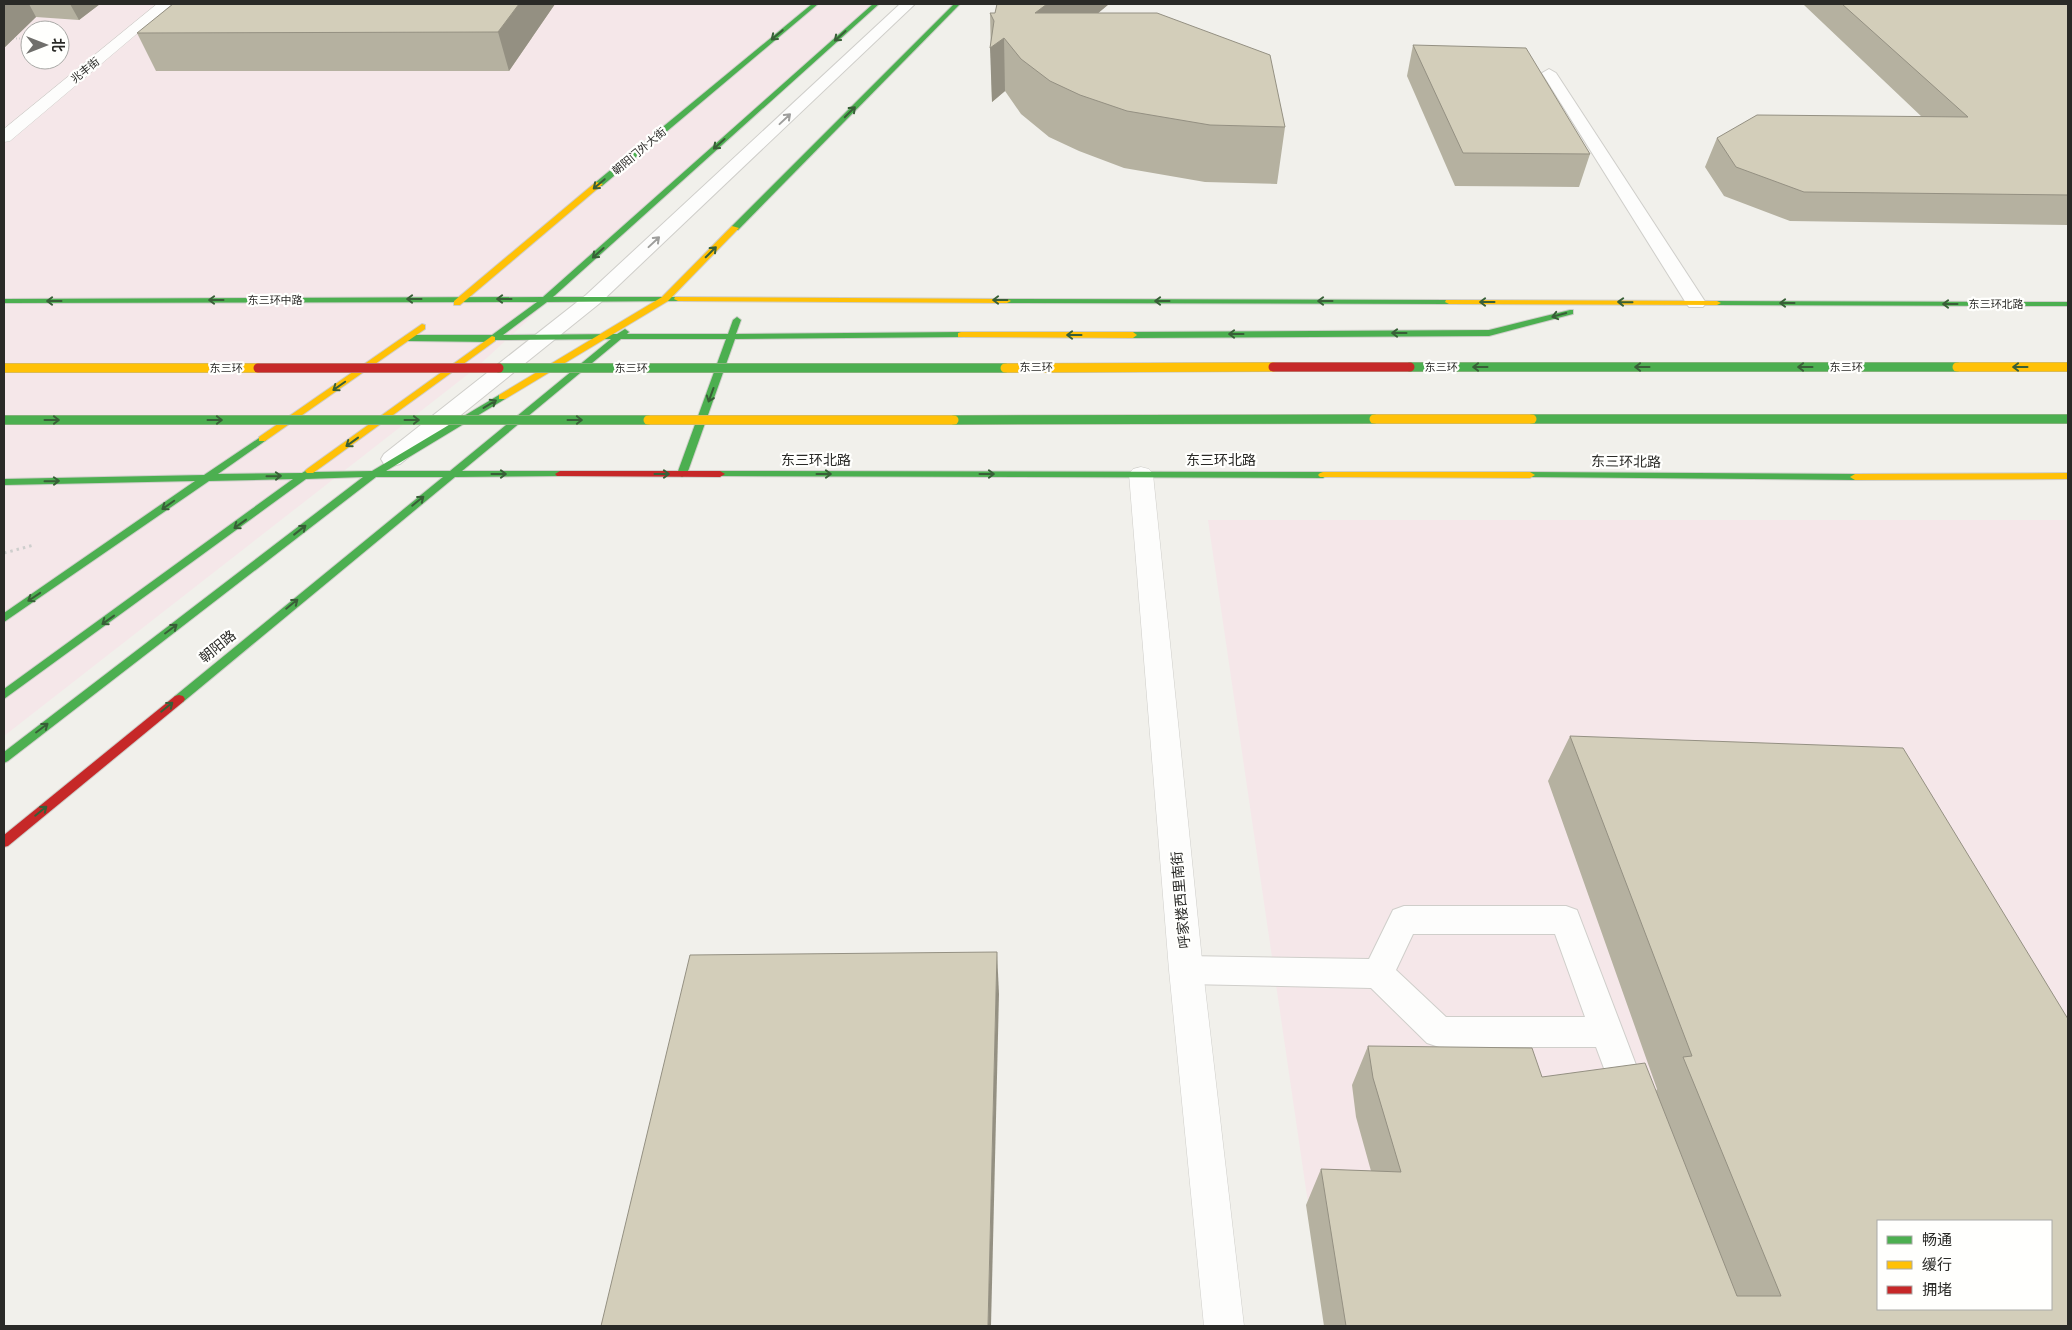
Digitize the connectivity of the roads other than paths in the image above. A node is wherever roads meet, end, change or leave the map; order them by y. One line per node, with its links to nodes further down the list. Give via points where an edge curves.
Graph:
1 (165, 4): 7 (street, 兆丰街)
2 (814, 4): 8 (main road, 朝阳门外大街, one-way to 8)
3 (876, 4): 9 (main road, one-way to 9)
4 (908, 4): 10 (lane, one-way to 4)
5 (957, 4): 11 (main road, one-way to 5)
6 (1549, 73): 15 (lane)
7 (4, 137)
8 (462, 299): 9 (main road, 东三环中路, one-way to 8); 13 (main road, 东三环中路, one-way to 13); 17 (main road, 朝阳门外大街)
9 (546, 299): 10 (main road, 东三环中路); 20 (main road)
10 (592, 299): 11 (main road, 东三环北路); 21 (lane)
11 (665, 299): 12 (main road, 东三环北路); 22 (main road); 23 (main road, 朝阳路)
12 (744, 299): 14 (main road, 东三环北路, one-way to 12); 19 (main road)
13 (4, 301)
14 (1606, 302): 15 (main road, 东三环北路, one-way to 14); 19 (main road, one-way to 19, via 1489,333)
15 (1696, 303): 16 (main road, 东三环北路, one-way to 15)
16 (2068, 304)
17 (447, 310)
18 (431, 321): 24 (main road)
19 (731, 336): 23 (main road); 31 (main road, one-way to 31)
20 (494, 337): 21 (main road); 24 (main road); 33 (main road, one-way to 33)
21 (545, 337): 22 (main road); 29 (lane)
22 (602, 337): 23 (main road); 29 (main road, one-way to 22)
23 (619, 337): 30 (main road, 朝阳路)
24 (407, 338): 35 (main road, one-way to 35)
25 (2068, 367): 26 (main road, 东三环, one-way to 26, bridge)
26 (4, 368)
27 (2068, 419): 28 (main road, one-way to 27, bridge)
28 (4, 420)
29 (374, 474): 30 (main road, 东三环北路); 33 (main road, 东三环北路); 39 (main road, one-way to 29)
30 (450, 474): 31 (main road, 东三环北路, one-way to 31); 40 (main road, 朝阳路, one-way to 30)
31 (682, 474): 32 (main road, 东三环北路, one-way to 32)
32 (1140, 474): 34 (main road, 东三环北路); 41 (street, 呼家楼西里南街)
33 (307, 475): 35 (main road, 东三环北路, one-way to 33); 38 (main road, one-way to 38)
34 (2068, 476)
35 (208, 477): 36 (main road, one-way to 35); 37 (main road, one-way to 37)
36 (4, 482)
37 (4, 618)
38 (4, 695)
39 (4, 758)
40 (4, 842)
41 (1186, 970): 42 (lane); 45 (street, 呼家楼西里南街)
42 (1378, 974): 43 (lane, via 1439,1032); 43 (lane, via 1404,920 1566,920)
43 (1607, 1032): 44 (lane)
44 (1646, 1133)
45 (1224, 1326)

